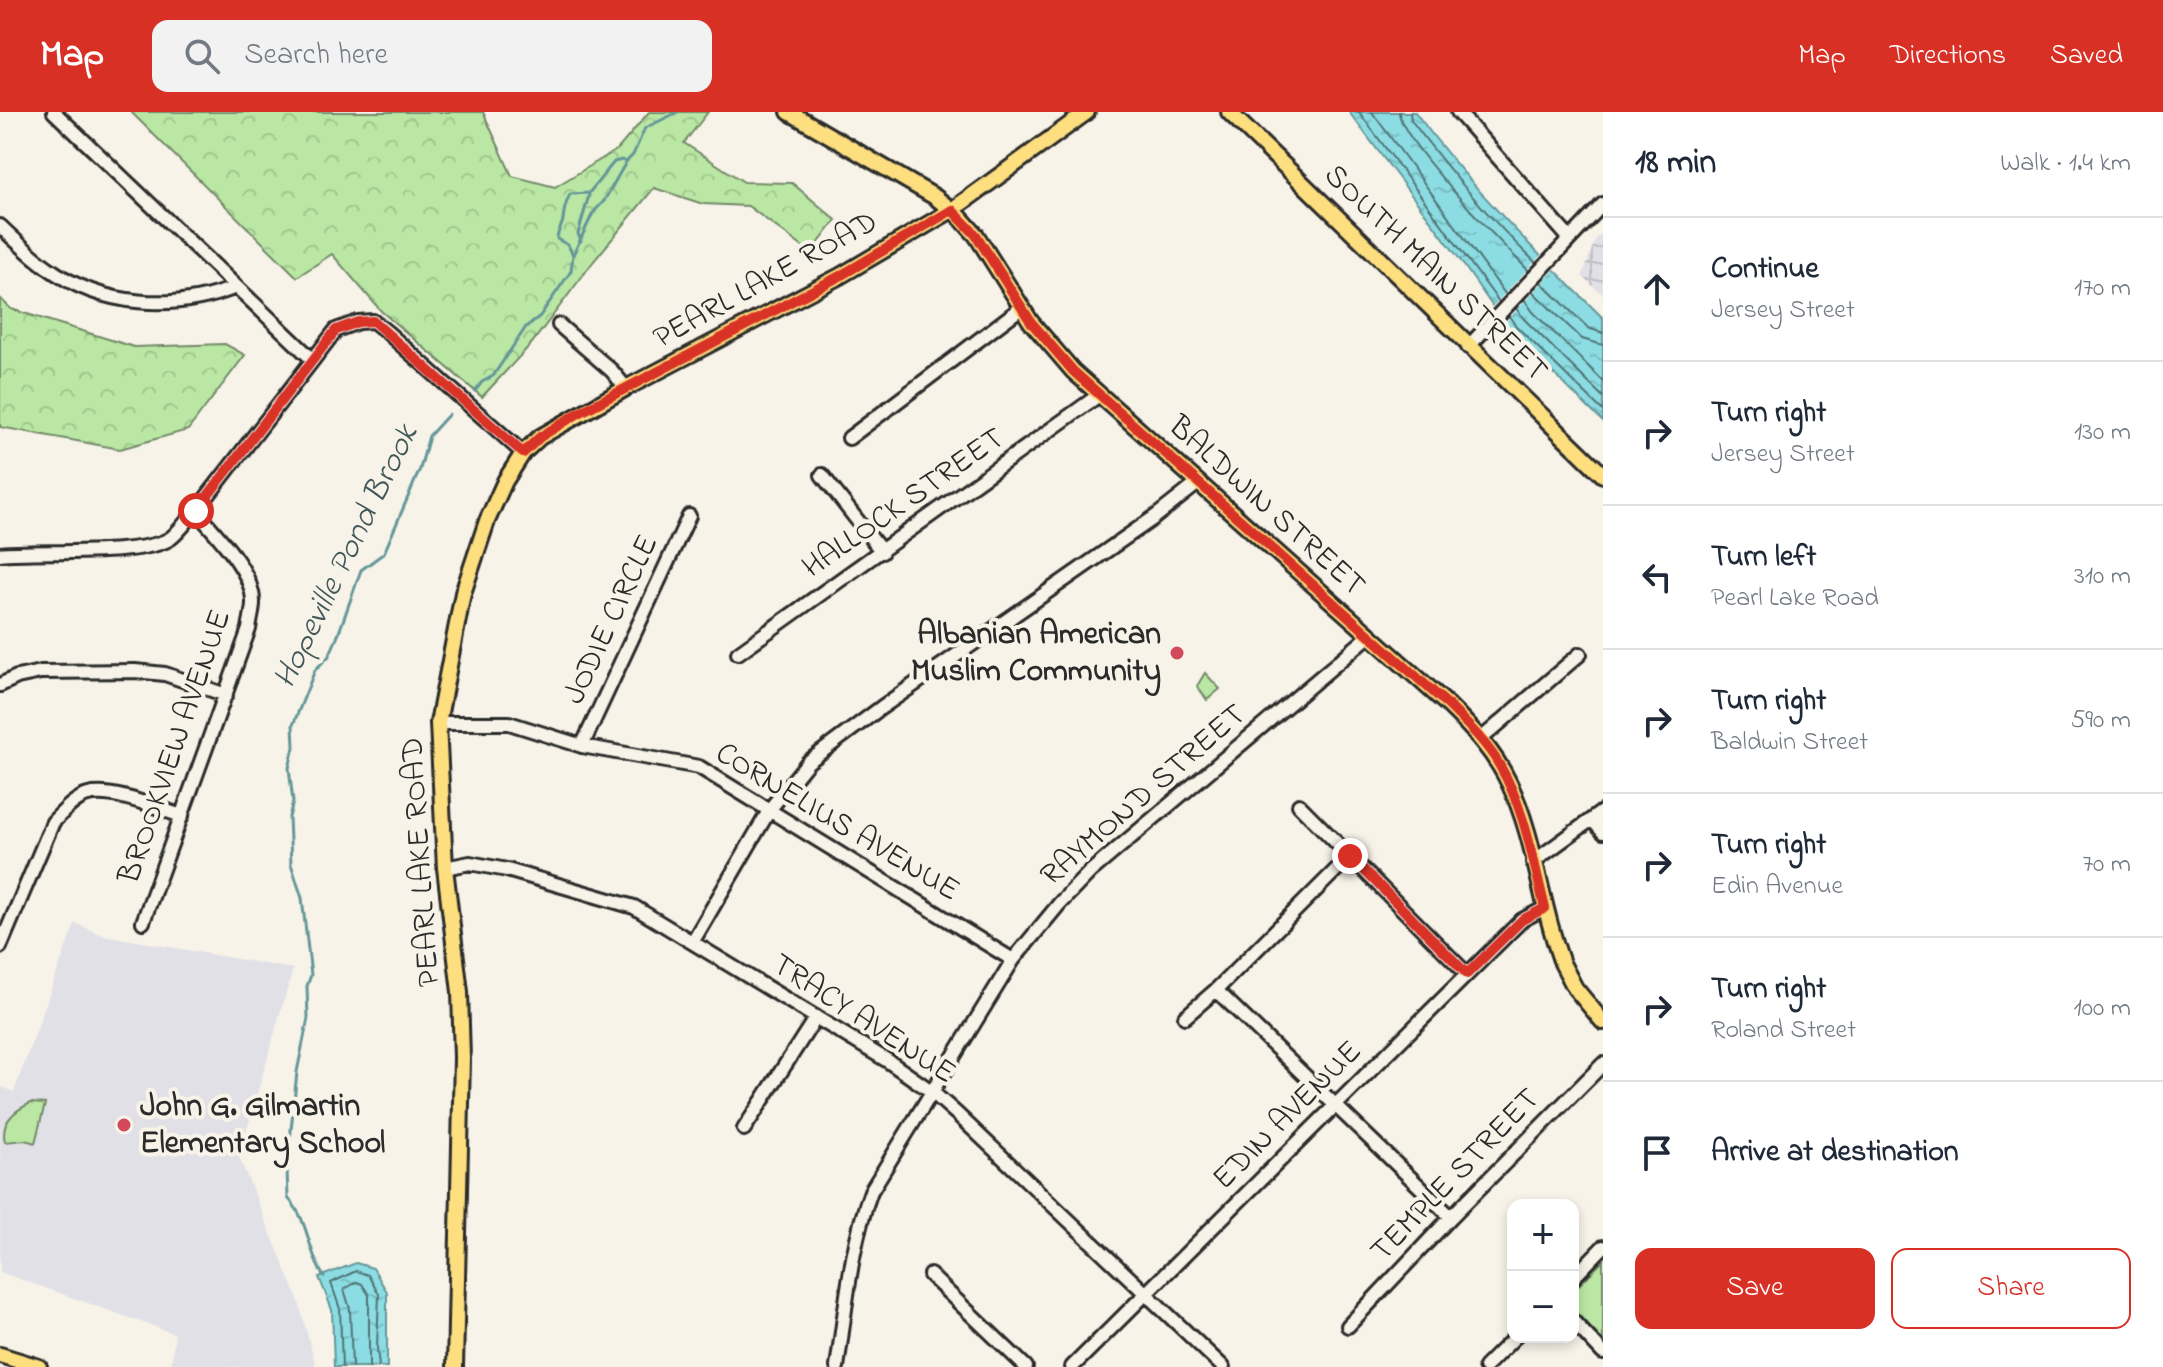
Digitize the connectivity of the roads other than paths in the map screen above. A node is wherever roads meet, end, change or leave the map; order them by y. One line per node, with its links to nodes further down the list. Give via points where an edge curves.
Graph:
1 (54, 112): 10 (street)
2 (789, 112): 7 (main road, BALDWIN STREET)
3 (1087, 112): 7 (main road, PEARL LAKE ROAD)
4 (1229, 112): 13 (main road, SOUTH MAIN STREET)
5 (1458, 112): 9 (street)
6 (1603, 204): 9 (street)
7 (952, 210): 11 (main road, BALDWIN STREET, via 976,235); 15 (main road, PEARL LAKE ROAD, via 840,276)
8 (0, 226): 10 (street, via 47,267 105,296 179,302)
9 (1570, 239): 13 (street)
10 (236, 287): 14 (street)
11 (1021, 308): 16 (main road, BALDWIN STREET, via 1057,355); 17 (street)
12 (559, 325): 15 (street)
13 (1468, 347): 20 (main road, SOUTH MAIN STREET)
14 (312, 359): 18 (street, via 336,330 373,321); 22 (street)
15 (626, 388): 18 (main road, PEARL LAKE ROAD, via 540,437)
16 (1099, 395): 21 (main road, BALDWIN STREET); 24 (street, HALLOCK STREET)
17 (849, 438)
18 (523, 453): 31 (main road, PEARL LAKE ROAD, via 487,521 463,593)
19 (822, 475): 24 (street)
20 (1603, 475)
21 (1197, 484): 26 (main road, BALDWIN STREET); 35 (street, via 808,762)
22 (196, 511): 25 (street, via 171,538 155,546); 30 (street, BROOKVIEW AVENUE, via 227,548 254,601)
23 (689, 516): 33 (street, JODIE CIRCLE)
24 (882, 552): 27 (street, HALLOCK STREET)
25 (0, 554)
26 (1369, 636): 32 (main road, BALDWIN STREET); 46 (street, RAYMOND STREET, via 1090,872)
27 (738, 653)
28 (1580, 654): 32 (street)
29 (0, 685): 30 (street, via 41,672 135,671 165,674)
30 (226, 695): 37 (street, BROOKVIEW AVENUE)
31 (438, 723): 33 (street, CORNELIUS AVENUE, via 509,723); 41 (main road, PEARL LAKE ROAD)
32 (1481, 739): 40 (main road, BALDWIN STREET, via 1513,791)
33 (582, 746): 35 (street, CORNELIUS AVENUE, via 699,767)
34 (1299, 805): 39 (street)
35 (770, 809): 44 (street); 46 (street, CORNELIUS AVENUE)
36 (1598, 815): 38 (street); 40 (street)
37 (182, 816): 43 (street, BROOKVIEW AVENUE); 45 (street, via 109,795 86,795 67,808 53,822)
38 (1603, 832)
39 (1350, 856): 47 (street); 48 (street)
40 (1533, 862): 42 (main road, BALDWIN STREET)
41 (445, 868): 44 (street, TRACY AVENUE, via 470,863 601,896 634,907); 67 (main road, PEARL LAKE ROAD, via 462,1058)
42 (1545, 908): 47 (street, EDIN AVENUE, via 1522,920); 51 (main road, BALDWIN STREET, via 1565,969)
43 (143, 922)
44 (693, 941): 49 (street, TRACY AVENUE)
45 (0, 947)
46 (1013, 960): 53 (street, RAYMOND STREET)
47 (1467, 974): 54 (street, EDIN AVENUE)
48 (1216, 990): 50 (street); 54 (street)
49 (816, 1017): 53 (street, TRACY AVENUE); 55 (street)
50 (1185, 1017)
51 (1603, 1022)
52 (1603, 1064): 56 (street, TEMPLE STREET)
53 (931, 1091): 60 (street, TRACY AVENUE); 68 (street, RAYMOND STREET, via 861,1217)
54 (1336, 1106): 56 (street); 60 (street, EDIN AVENUE)
55 (744, 1129)
56 (1451, 1217): 61 (street, TEMPLE STREET)
57 (1603, 1247): 58 (street)
58 (1579, 1272)
59 (930, 1275): 69 (street)
60 (1146, 1295): 70 (street, EDIN AVENUE); 71 (street, TRACY AVENUE)
61 (1348, 1326)
62 (1579, 1327): 64 (street)
63 (1509, 1343): 72 (street)
64 (1603, 1353)
65 (0, 1355): 66 (main road)
66 (39, 1367)
67 (455, 1367)
68 (837, 1367)
69 (1026, 1367)
70 (1072, 1367)
71 (1223, 1367)
72 (1485, 1367)

